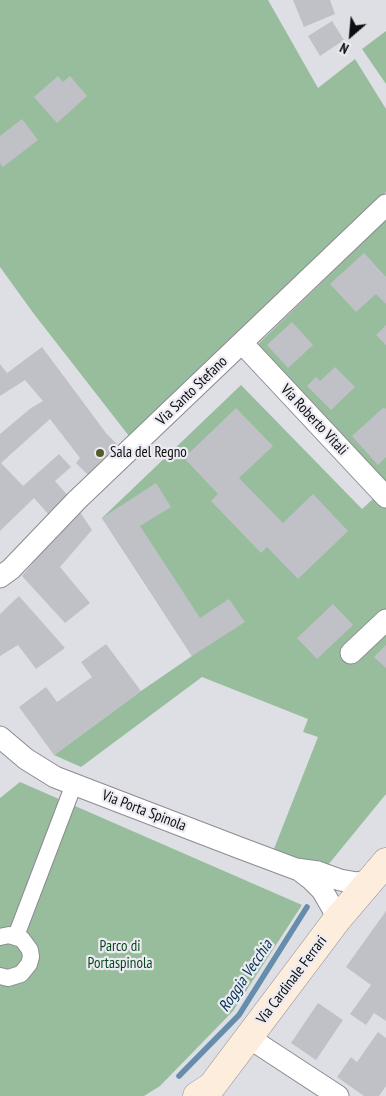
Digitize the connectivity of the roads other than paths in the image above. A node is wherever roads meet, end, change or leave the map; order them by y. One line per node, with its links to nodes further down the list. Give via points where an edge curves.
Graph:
1 (386, 205): 2 (street, Via Santo Stefano)
2 (242, 343): 3 (street, Via Roberto Vitali); 4 (street, Via Santo Stefano)
3 (386, 497)
4 (0, 577)
5 (386, 620): 6 (street)
6 (351, 653)
7 (0, 737): 8 (street, Via Porta Spinola, via 40,769)
8 (74, 784): 9 (street, Via Porta Spinola); 12 (street)
9 (296, 869): 10 (street, Via Porta Spinola, via 351,882); 11 (street, Via Porta Spinola, via 322,890)
10 (381, 874): 11 (main road, Via Cardinale Ferrari); 15 (main road, Via Cardinale Ferrari)
11 (336, 921): 16 (main road, Via Cardinale Ferrari, via 212,1086)
12 (16, 936): 13 (street); 14 (street, via 30,950 29,964 14,977)
13 (0, 937)
14 (0, 976)
15 (257, 1043): 17 (main road, Via Cardinale Ferrari); 18 (street)
16 (196, 1096)
17 (214, 1096)
18 (338, 1096)

